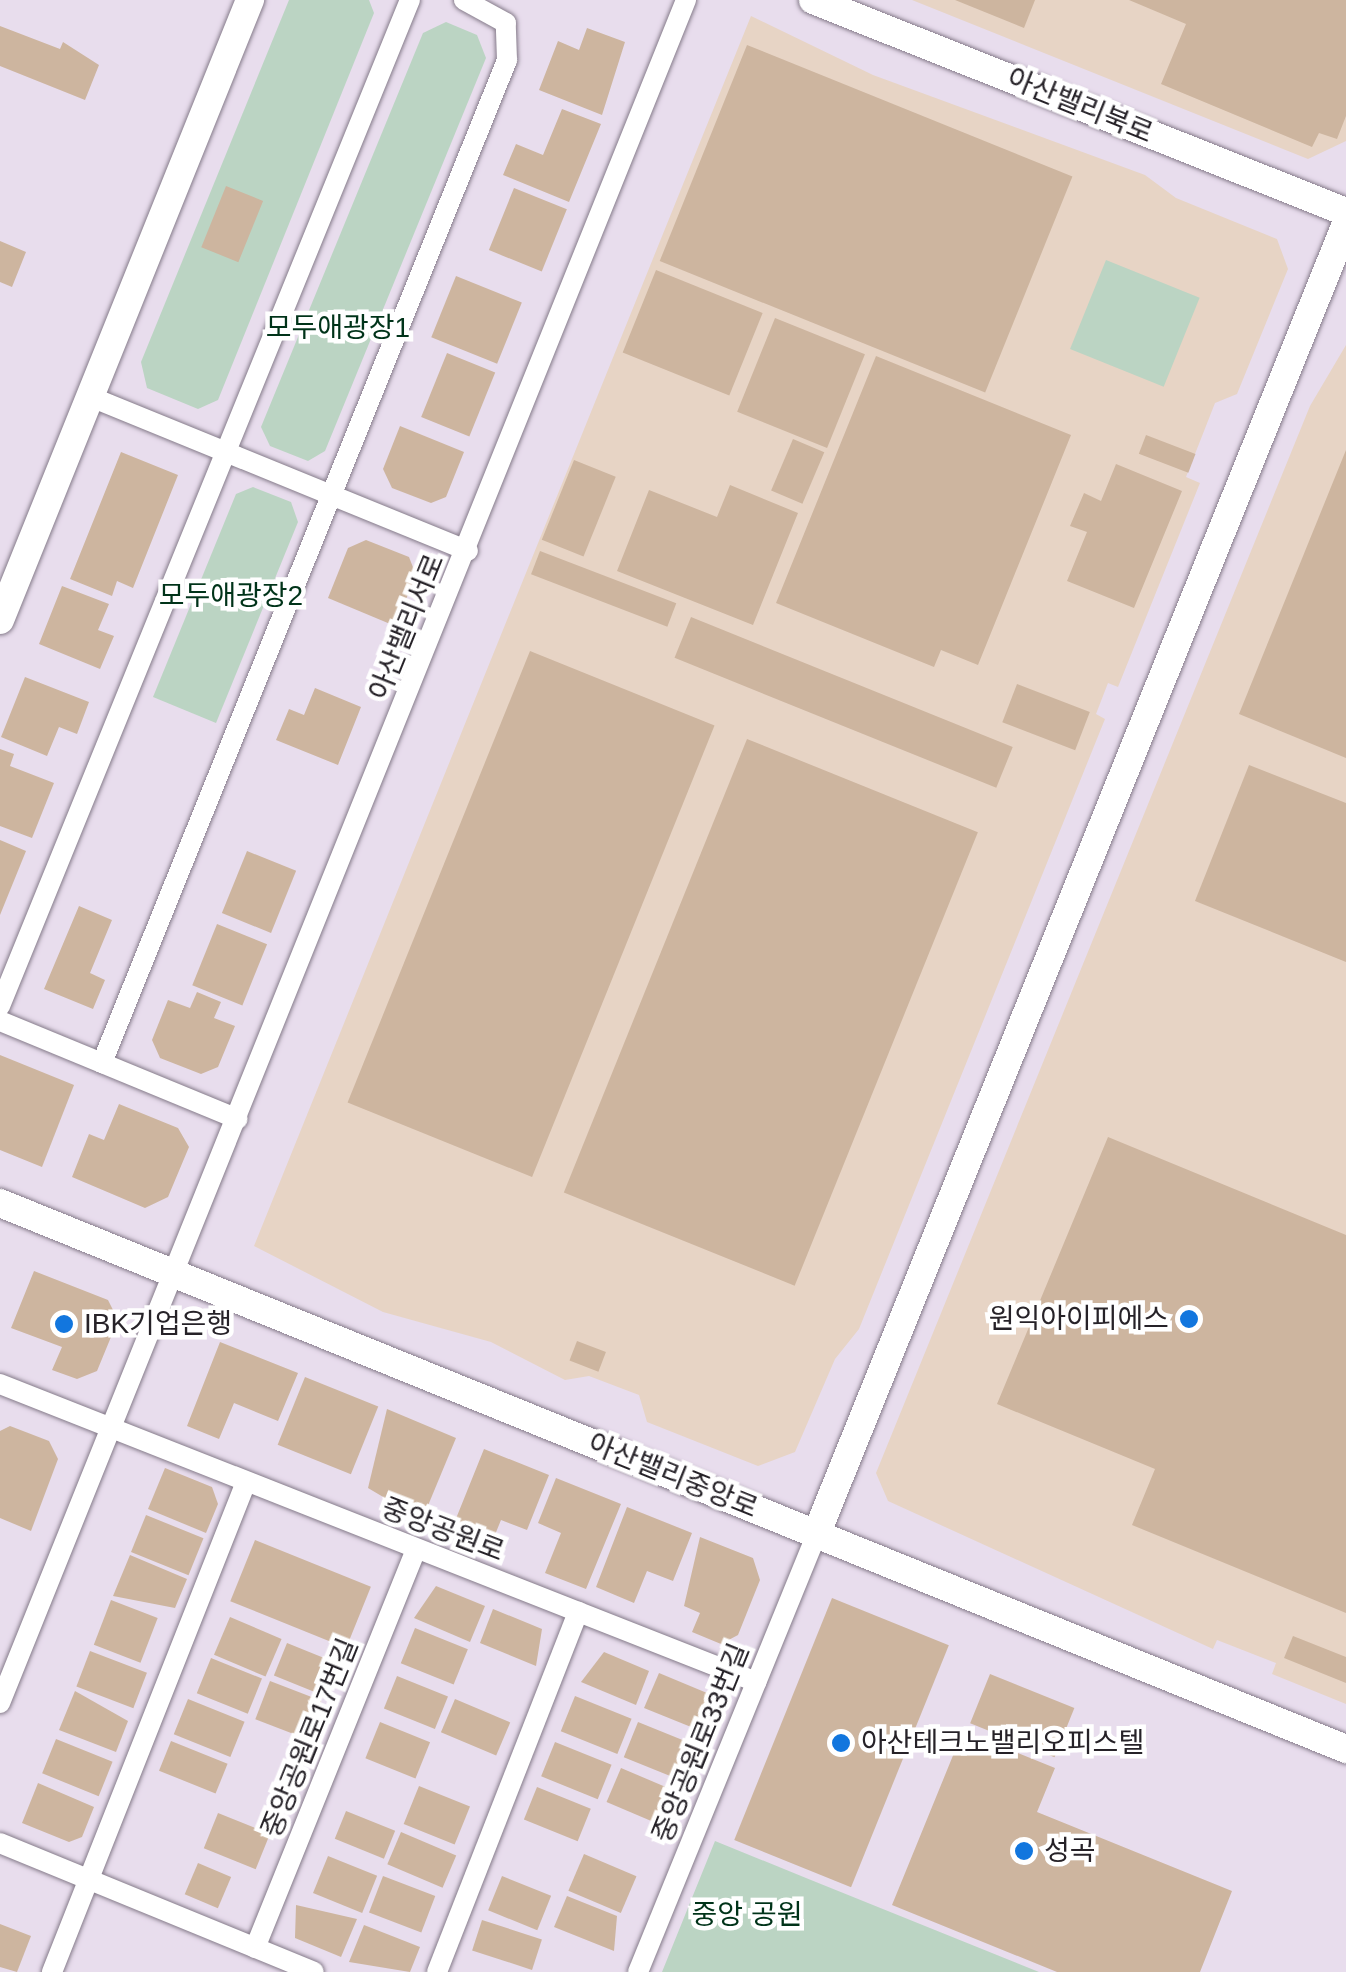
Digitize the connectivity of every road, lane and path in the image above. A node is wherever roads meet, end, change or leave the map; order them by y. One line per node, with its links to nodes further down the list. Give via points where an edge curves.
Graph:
1 (250, 0): 8 (street)
2 (410, 0): 9 (street)
3 (464, 0): 10 (street, via 506,23 507,60)
4 (686, 0): 11 (street, 아산밸리서로)
5 (813, 0): 6 (street, 아산밸리북로)
6 (1346, 212)
7 (1346, 224): 22 (street)
8 (90, 396): 9 (street); 12 (street)
9 (227, 452): 10 (street); 13 (street)
10 (332, 496): 11 (street); 15 (street)
11 (468, 550): 16 (street, 아산밸리서로)
12 (0, 620)
13 (0, 1006)
14 (0, 1021): 15 (street)
15 (102, 1063): 16 (street)
16 (238, 1119): 18 (street, 아산밸리서로)
17 (0, 1203): 18 (street, 아산밸리중앙로)
18 (174, 1272): 20 (street); 22 (street, 아산밸리중앙로)
19 (0, 1384): 20 (street, 중앙공원로)
20 (111, 1428): 21 (street, 중앙공원로); 26 (street)
21 (246, 1482): 23 (street, 중앙공원로); 29 (street)
22 (816, 1534): 25 (street, 중앙공원로33번길); 27 (street, 아산밸리중앙로)
23 (416, 1548): 24 (street, 중앙공원로); 30 (street, 중앙공원로17번길)
24 (578, 1612): 25 (street, 중앙공원로); 33 (street)
25 (756, 1682): 34 (street, 중앙공원로33번길)
26 (0, 1703)
27 (1346, 1749)
28 (0, 1843): 29 (street)
29 (90, 1880): 30 (street); 31 (street)
30 (255, 1948): 32 (street)
31 (52, 1972)
32 (314, 1972)
33 (437, 1972)
34 (638, 1972)

